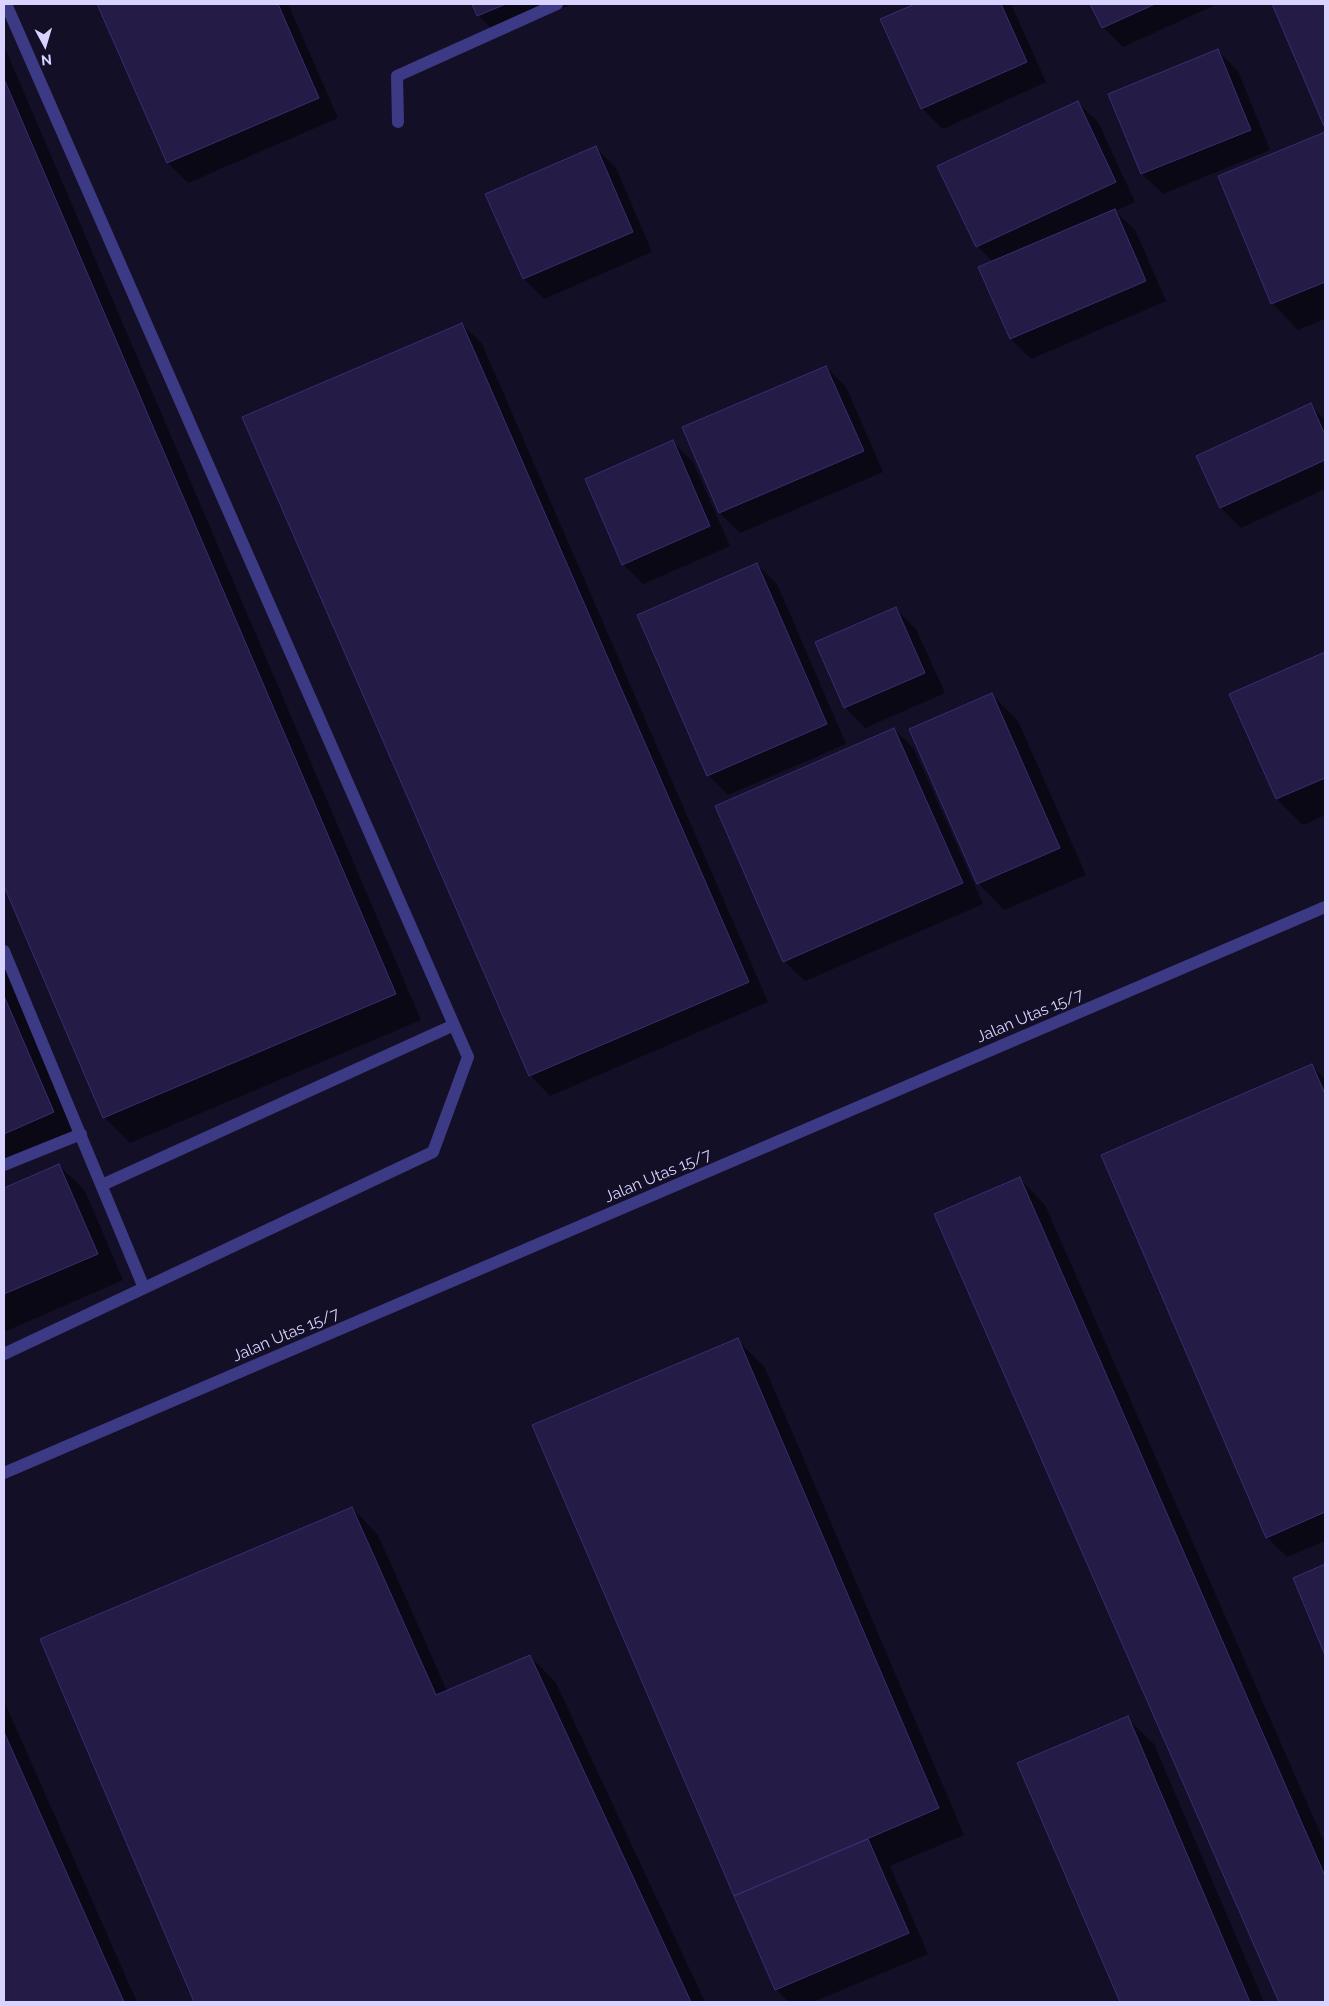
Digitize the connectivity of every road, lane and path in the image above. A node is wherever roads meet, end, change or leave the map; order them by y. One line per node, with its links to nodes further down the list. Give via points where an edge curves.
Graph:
1 (6, 4): 6 (street)
2 (557, 4): 3 (street, via 397,76)
3 (398, 122)
4 (1325, 907): 12 (street, Jalan Utas 15/7)
5 (4, 951): 7 (street)
6 (454, 1024): 9 (street); 10 (street, via 468,1057 433,1152)
7 (81, 1134): 8 (street); 9 (street)
8 (4, 1165)
9 (102, 1185): 10 (street)
10 (144, 1288): 11 (street)
11 (4, 1354)
12 (4, 1473)

